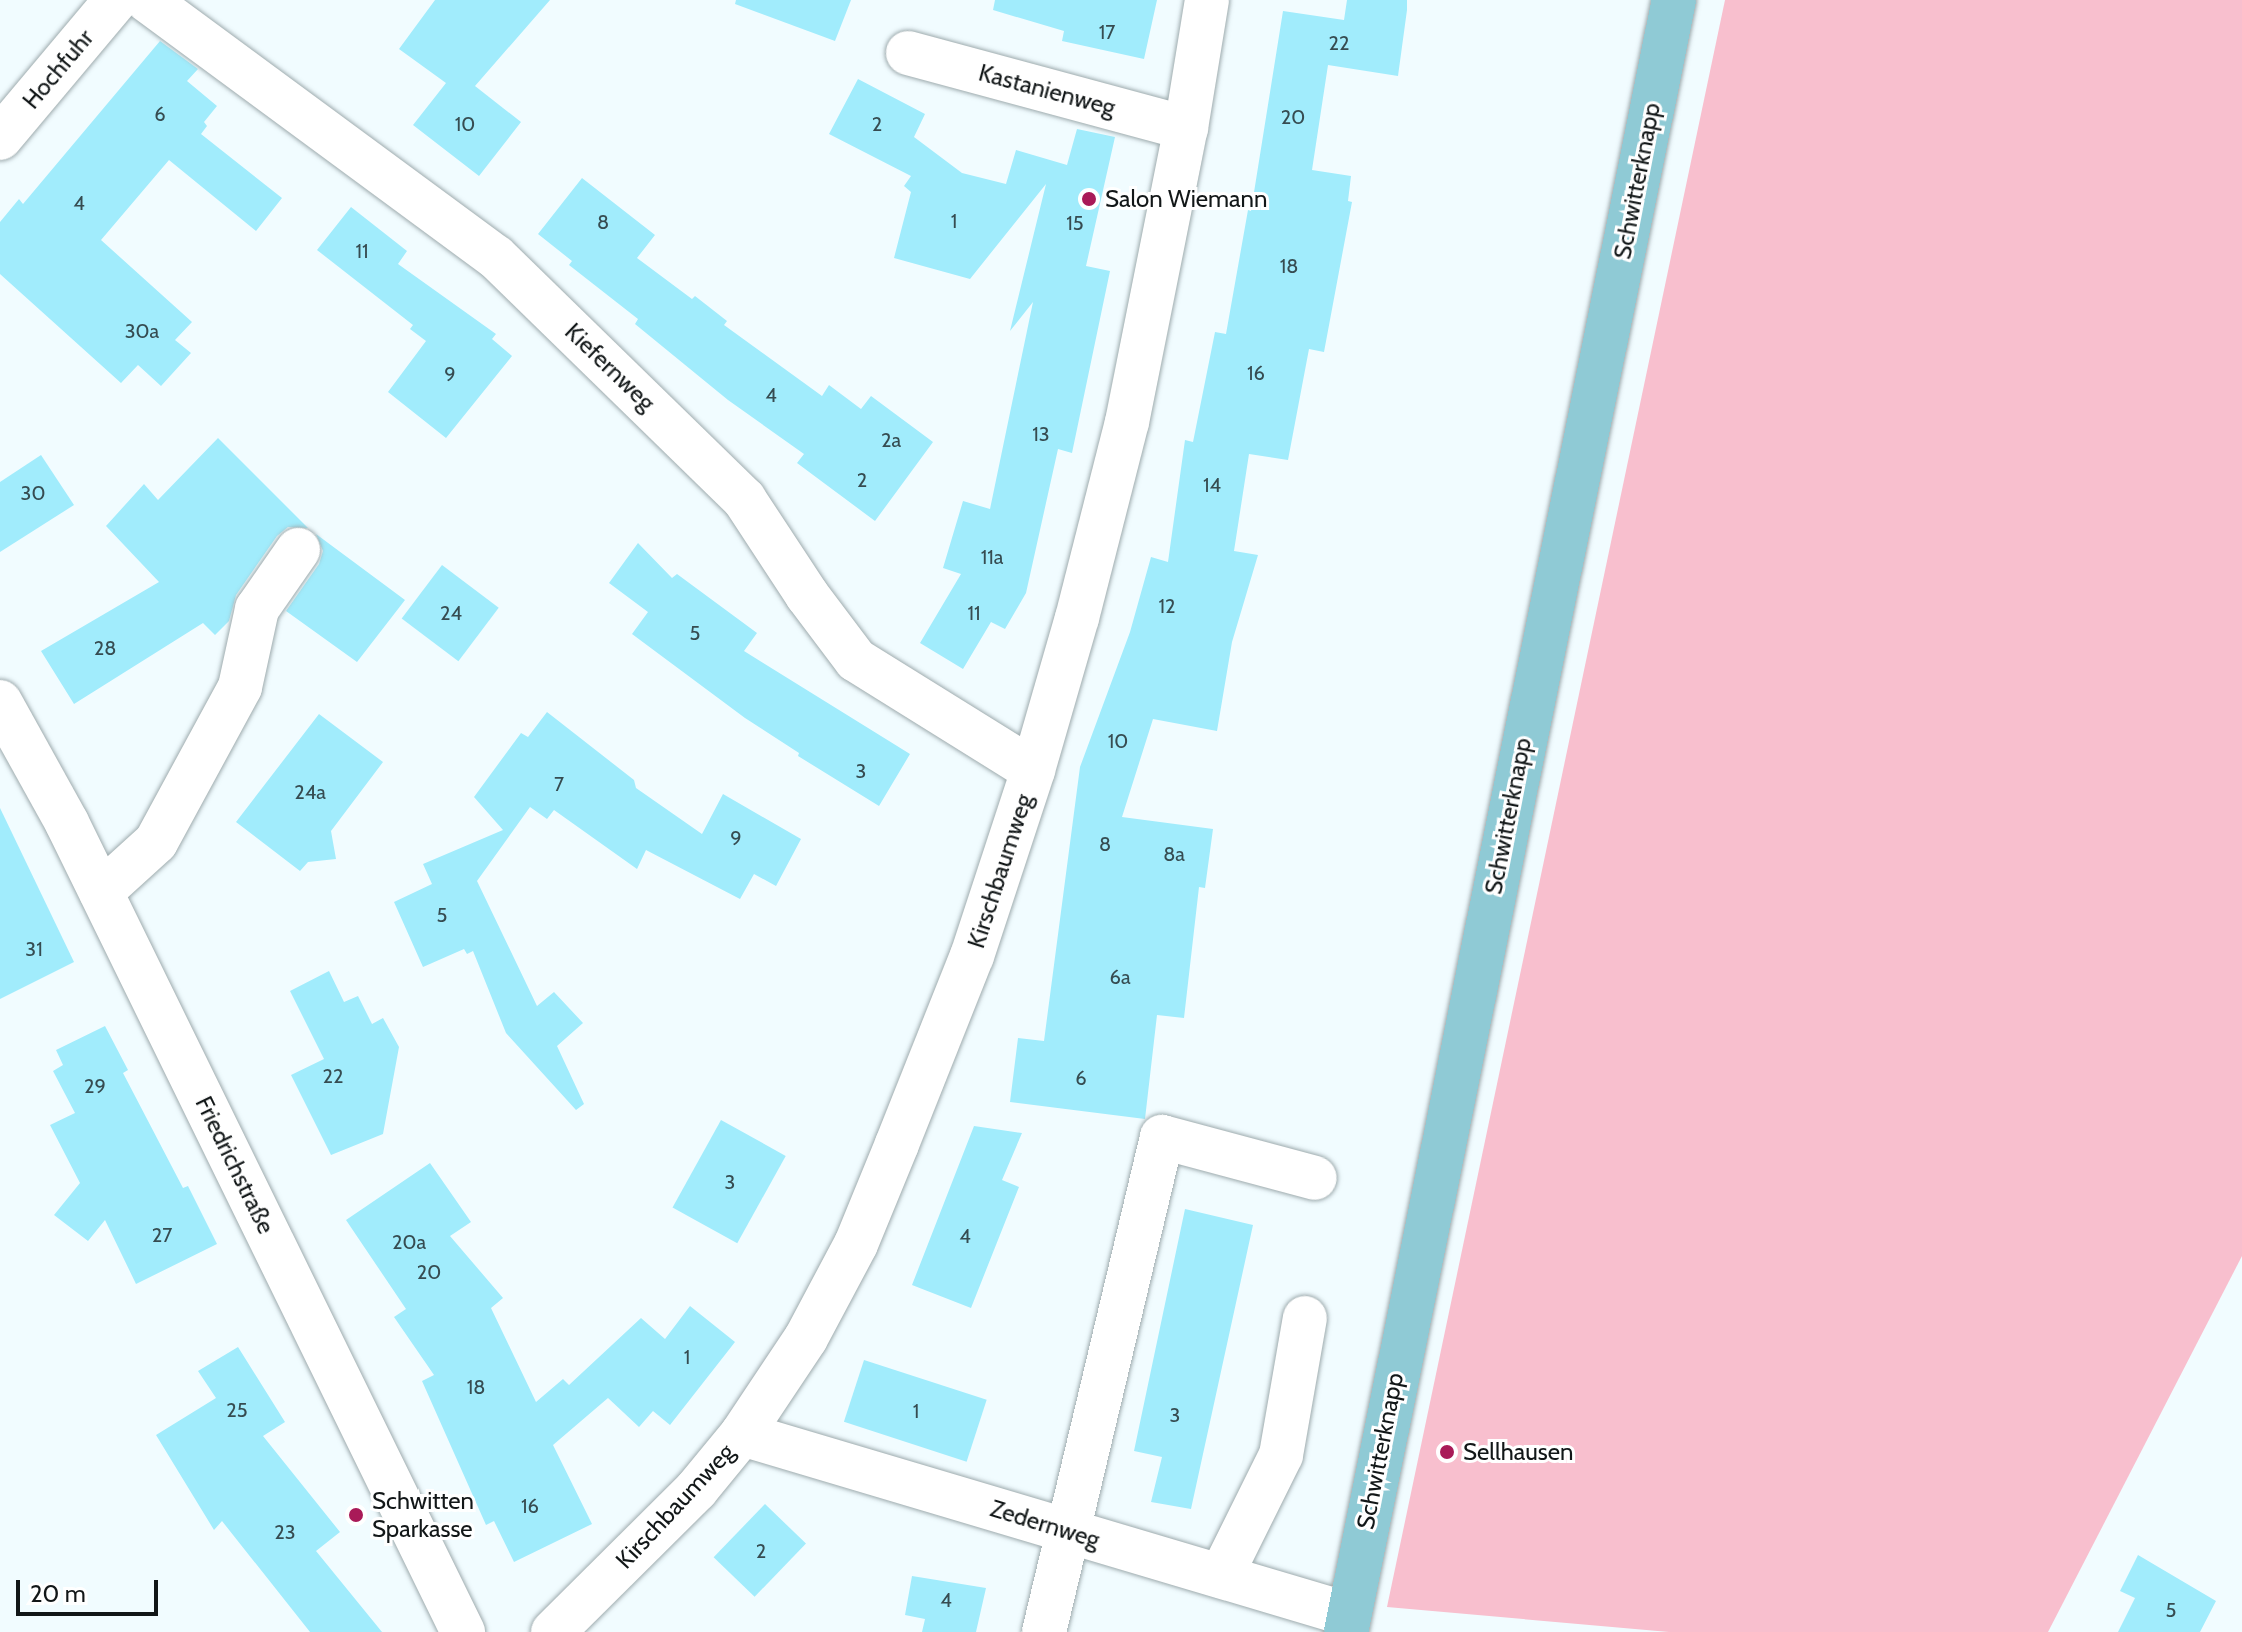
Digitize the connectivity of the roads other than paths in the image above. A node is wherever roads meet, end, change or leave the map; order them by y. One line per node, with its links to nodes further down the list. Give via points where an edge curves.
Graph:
1 (116, 0): 7 (street, Hochfuhr)
2 (147, 0): 10 (street, Kiefernweg, via 496,257 744,499 856,660)
3 (1207, 0): 6 (street, Kirschbaumweg)
4 (1674, 0): 17 (main road, Schwitterknapp)
5 (908, 53): 6 (street, Kastanienweg)
6 (1186, 128): 10 (street, Kirschbaumweg, via 1127,422)
7 (0, 138)
8 (298, 550): 11 (street, via 257,609 240,687 156,842)
9 (0, 702): 11 (street, Friedrichstraße)
10 (1033, 770): 14 (street, Kirschbaumweg, via 972,956 856,1244 806,1338)
11 (101, 892): 18 (street, Friedrichstraße)
12 (1315, 1178): 15 (street, via 1162,1137)
13 (1305, 1318): 16 (street, via 1281,1455)
14 (742, 1434): 15 (street, Zedernweg); 19 (street, Kirschbaumweg, via 696,1490)
15 (1067, 1531): 16 (street, Zedernweg); 20 (street)
16 (1221, 1576): 17 (street, Zedernweg)
17 (1348, 1627)
18 (463, 1632)
19 (553, 1632)
20 (1044, 1632)

